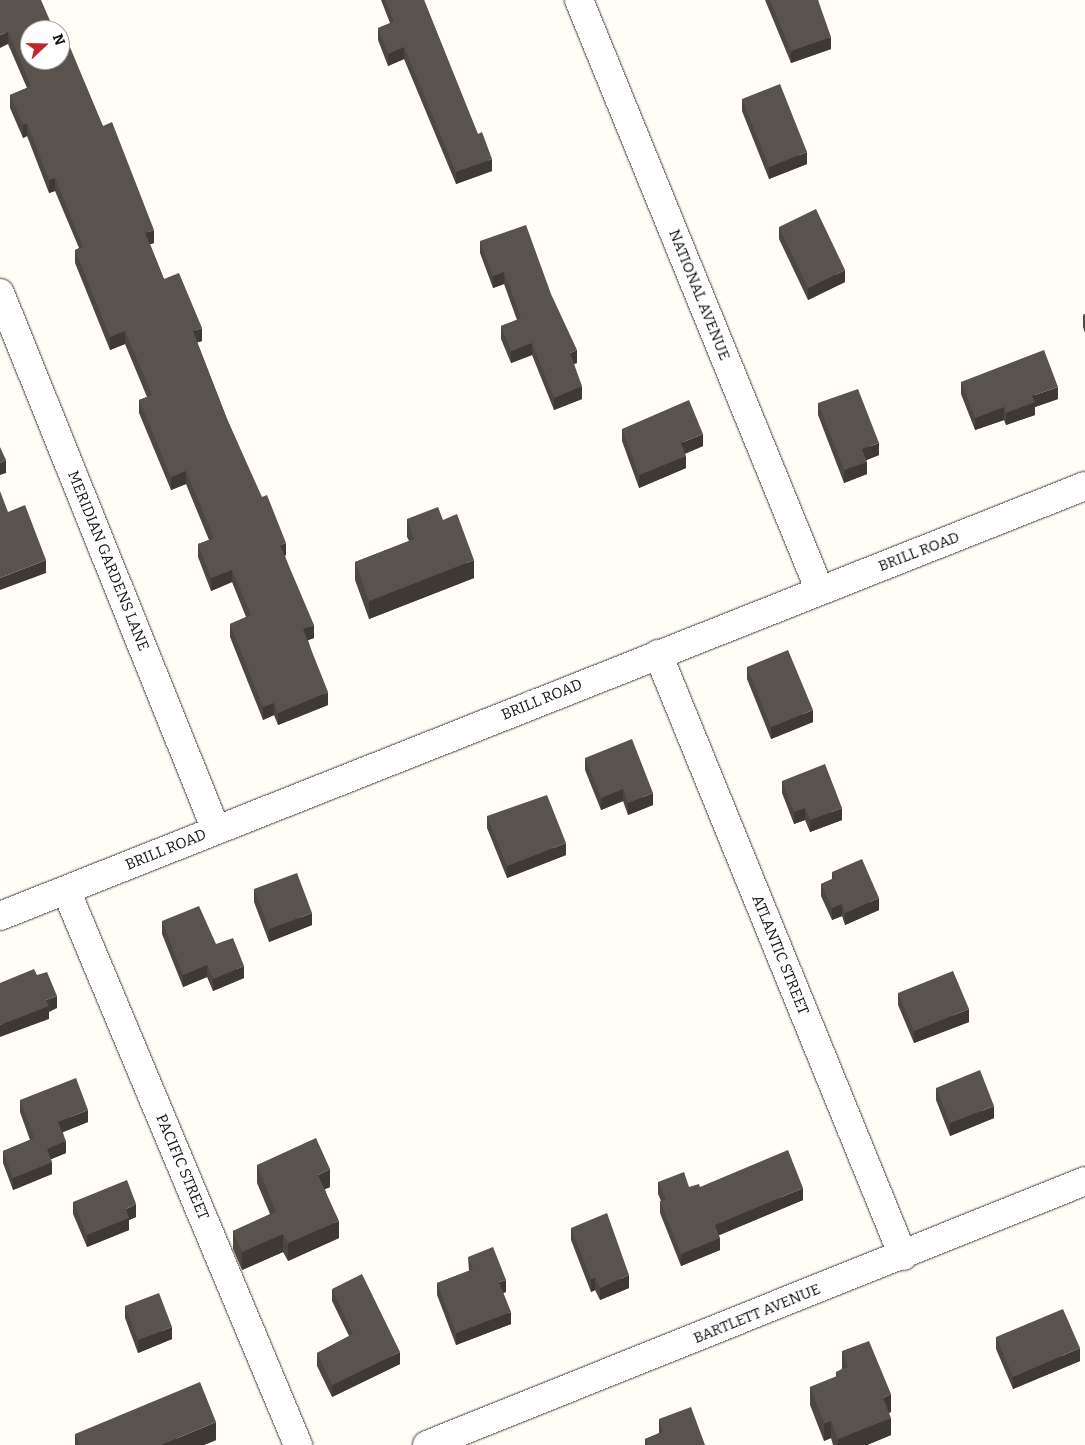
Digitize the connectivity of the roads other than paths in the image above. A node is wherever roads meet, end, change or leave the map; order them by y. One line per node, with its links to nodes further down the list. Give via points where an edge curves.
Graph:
1 (579, 0): 4 (street, NATIONAL AVENUE)
2 (0, 293): 6 (street, MERIDIAN GARDENS LANE)
3 (1085, 486): 4 (street, BRILL ROAD)
4 (820, 591): 5 (street, BRILL ROAD)
5 (658, 654): 6 (street, BRILL ROAD); 10 (street, ATLANTIC STREET)
6 (216, 830): 7 (street, BRILL ROAD)
7 (66, 890): 8 (street, BRILL ROAD); 11 (street, PACIFIC STREET)
8 (0, 916)
9 (1085, 1181): 10 (street, BARTLETT AVENUE)
10 (903, 1256): 12 (street, BARTLETT AVENUE)
11 (298, 1445)
12 (427, 1445)

